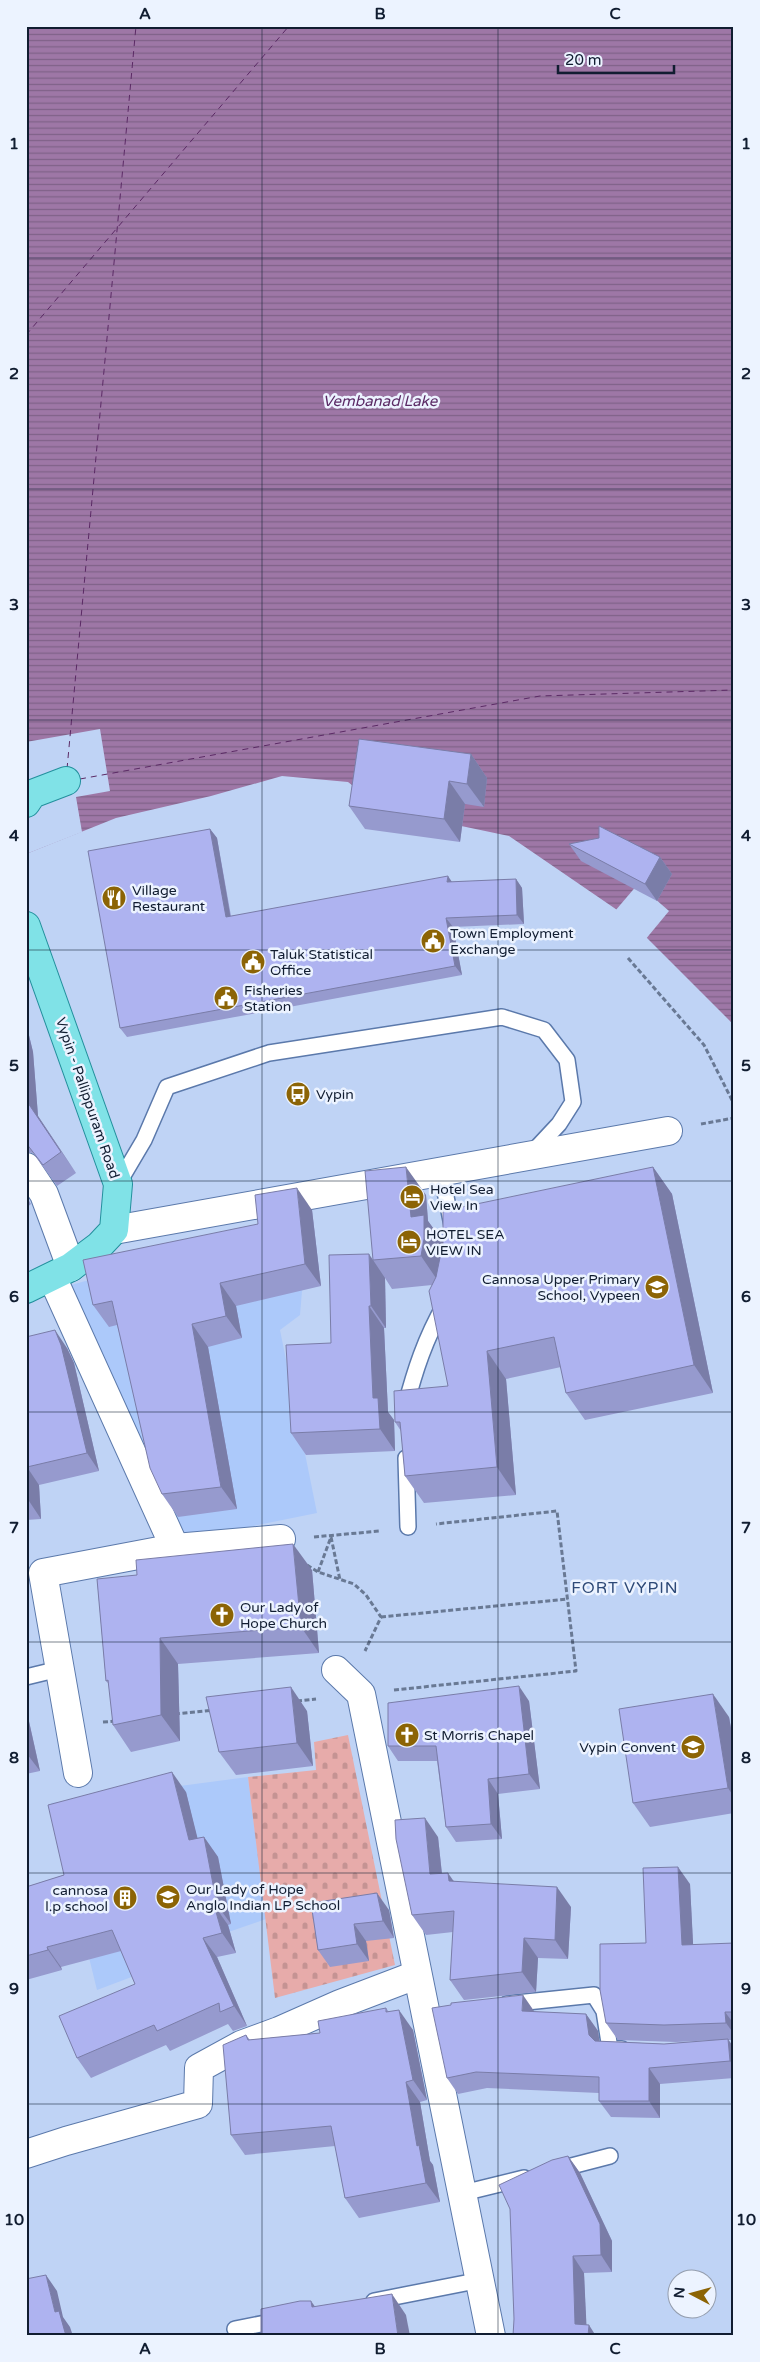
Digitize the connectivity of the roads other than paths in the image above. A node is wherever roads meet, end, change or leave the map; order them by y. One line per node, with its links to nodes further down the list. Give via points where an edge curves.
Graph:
1 (66, 782): 2 (main road, via 32,794)
2 (26, 803)
3 (26, 926): 8 (main road, Vypin - Pallippuram Road)
4 (668, 1131): 5 (street)
5 (529, 1157): 7 (street); 8 (lane, via 574,1102 567,1060 544,1030 502,1017 269,1053 166,1087 144,1140)
6 (26, 1167): 11 (street, via 44,1194)
7 (441, 1173): 9 (street); 10 (lane)
8 (118, 1184): 9 (main road, Vypin - Pallippuram Road)
9 (114, 1230): 11 (main road, via 99,1246)
10 (453, 1241)
11 (62, 1272): 13 (main road); 18 (street)
12 (450, 1285): 14 (lane, via 446,1302 417,1362)
13 (26, 1289)
14 (403, 1418)
15 (405, 1446): 16 (lane)
16 (408, 1528)
17 (281, 1539): 18 (street)
18 (176, 1548): 19 (street, via 42,1573)
19 (59, 1669): 21 (lane); 22 (street)
20 (336, 1670): 23 (street, via 361,1694)
21 (26, 1678)
22 (78, 1773)
23 (416, 1976): 26 (street, via 241,2045 199,2068 198,2104); 28 (street, via 435,2012)
24 (495, 2006): 25 (lane, via 594,1995 604,2011 610,2049)
25 (638, 2050)
26 (26, 2154)
27 (610, 2156): 28 (lane)
28 (463, 2193): 29 (street)
29 (481, 2280): 30 (lane); 33 (street)
30 (358, 2304)
31 (292, 2317): 32 (lane)
32 (235, 2329)
33 (491, 2336)

